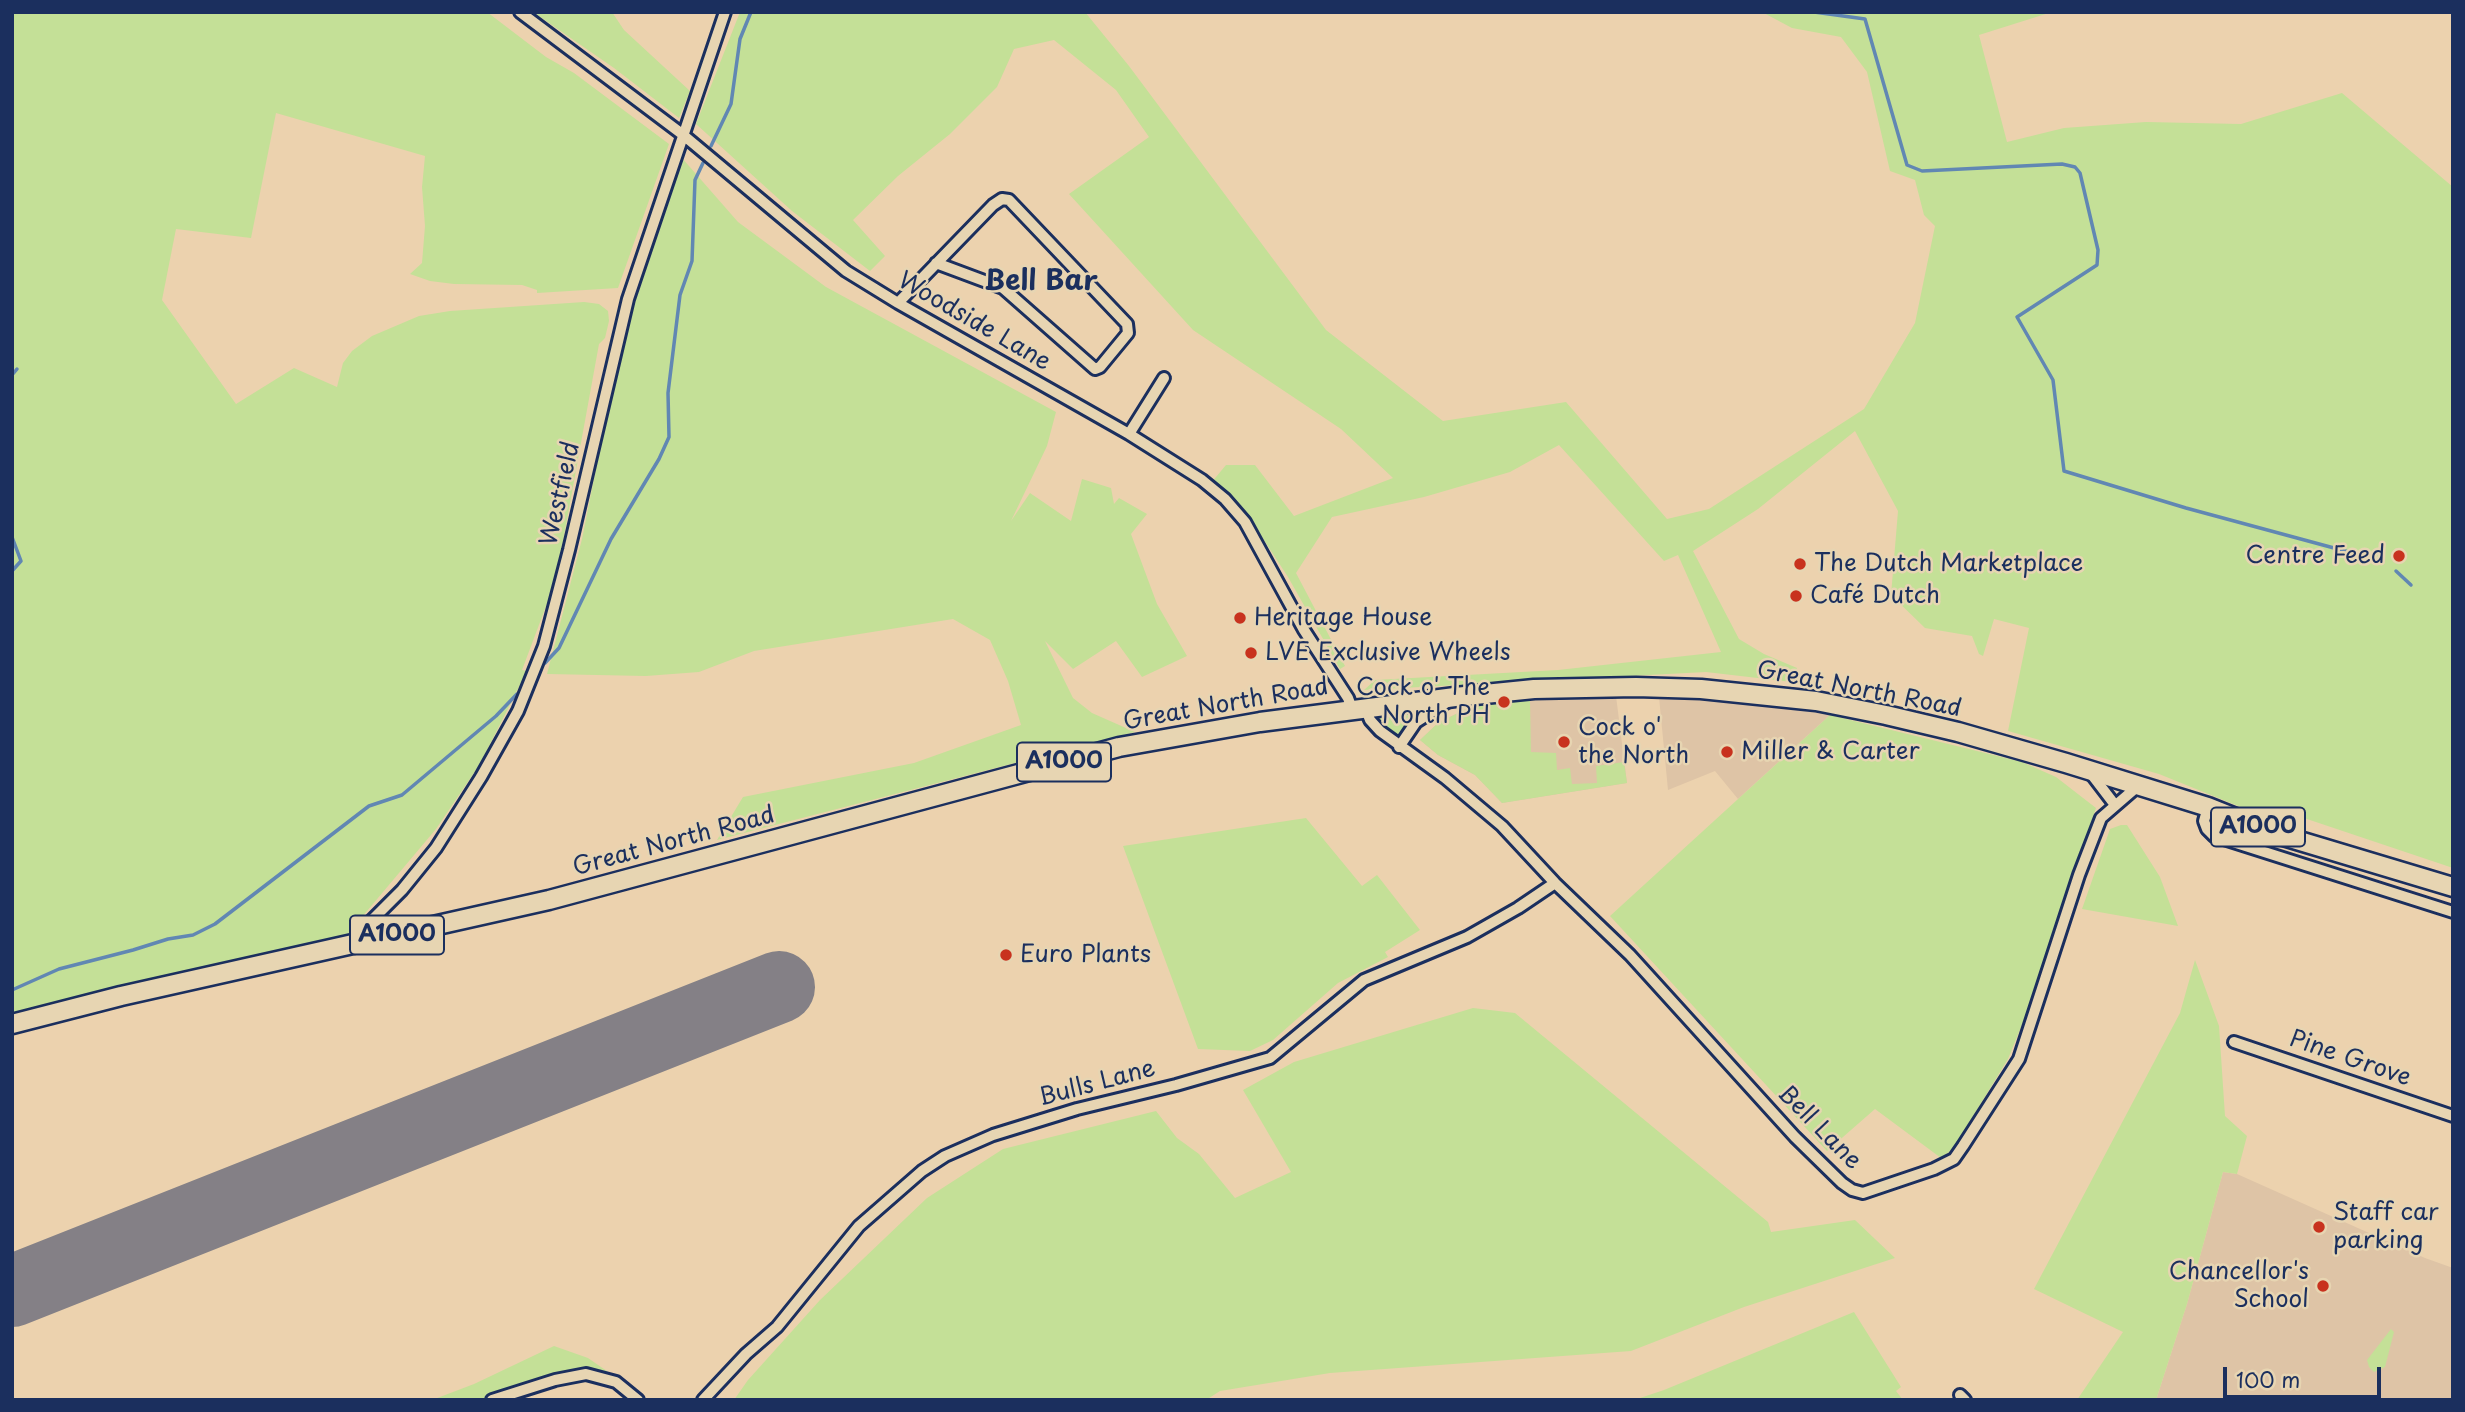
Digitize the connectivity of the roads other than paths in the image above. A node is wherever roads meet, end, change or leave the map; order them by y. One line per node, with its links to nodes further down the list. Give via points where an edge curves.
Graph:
1 (520, 12): 3 (street, Woodside Lane)
2 (725, 12): 3 (street, Westfield)
3 (682, 134): 5 (street, Woodside Lane, via 846,271); 18 (street, Westfield, via 628,299 566,562 544,646 523,700 436,848 366,926)
4 (936, 263): 4 (street, via 993,205 1009,200 1127,324 1128,333 1095,369 1003,288); 5 (street)
5 (898, 303): 7 (street, Woodside Lane)
6 (1164, 378): 7 (street)
7 (1129, 434): 9 (street, Woodside Lane, via 1202,480 1245,522 1304,630)
8 (1455, 696): 9 (main road, Great North Road / A1000); 10 (street, via 1416,722); 11 (main road, Great North Road / A1000, via 1625,687 1772,695 1958,732)
9 (1358, 708): 10 (street, Bell Lane); 18 (main road, Great North Road / A1000, via 1119,747 562,897)
10 (1399, 747): 15 (street, Bell Lane, via 1475,802)
11 (2089, 771): 12 (main road, Great North Road / A1000); 13 (street)
12 (2138, 786): 13 (street, Bell Lane); 14 (main road, Great North Road / A1000)
13 (2115, 805): 15 (street, Bell Lane, via 2101,818 2079,875 2019,1059 1963,1146 1954,1159 1934,1169 1863,1193 1842,1183 1795,1137 1630,955)
14 (2208, 807): 16 (main road, Great North Road / A1000, via 2273,833); 17 (street, via 2204,821 2214,836)
15 (1555, 883): 24 (street, Bulls Lane, via 1468,937 1364,980 1270,1058 1077,1109 993,1135 945,1156 859,1226 777,1327)
16 (2453, 887)
17 (2453, 912)
18 (356, 944): 19 (main road, Great North Road / A1000)
19 (12, 1024)
20 (2234, 1042): 21 (street, Pine Grove)
21 (2453, 1116)
22 (492, 1400): 23 (street, via 586,1374 615,1382)
23 (638, 1400)
24 (703, 1400)

